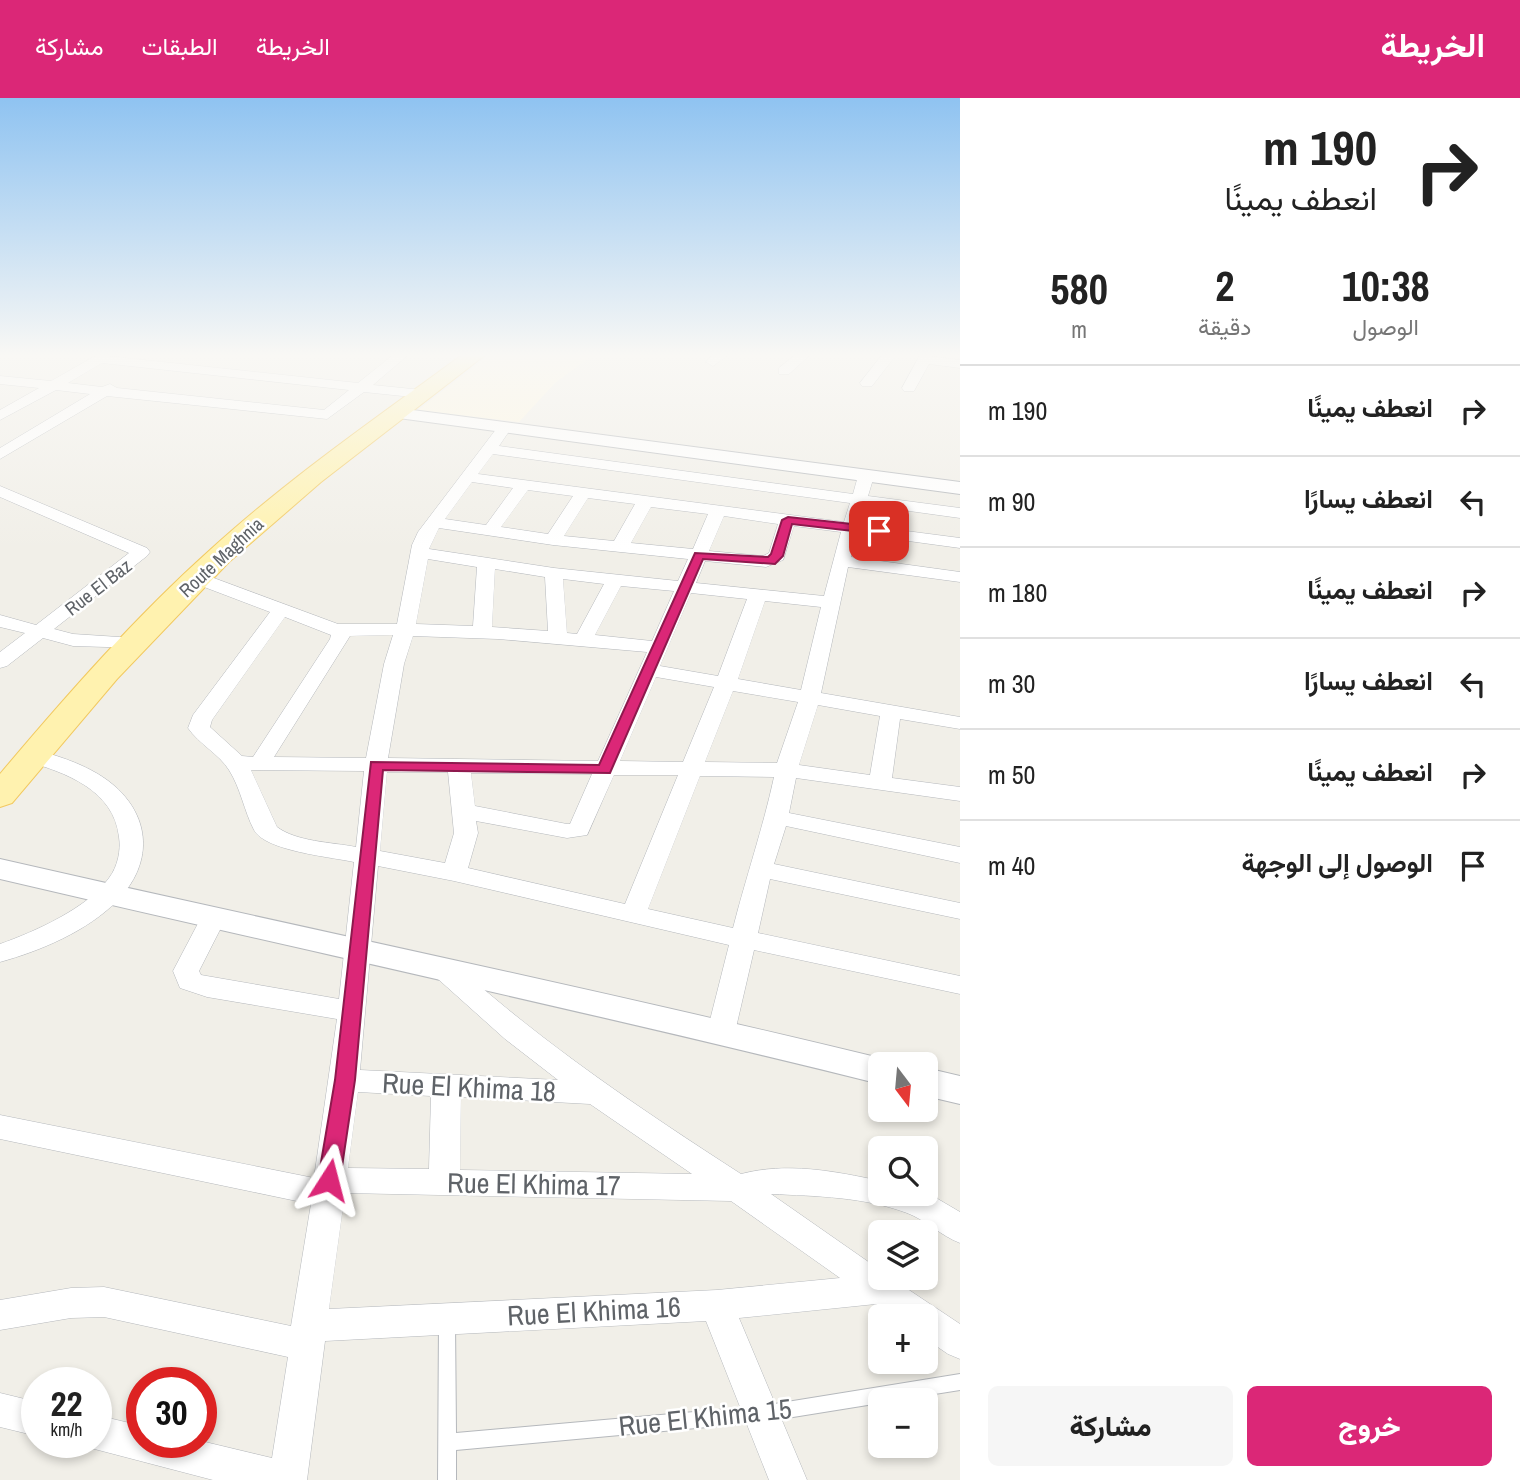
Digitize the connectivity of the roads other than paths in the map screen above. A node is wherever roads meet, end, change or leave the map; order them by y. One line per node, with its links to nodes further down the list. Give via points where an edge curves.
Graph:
1 (58, 419): 6 (street)
2 (388, 419): 30 (main road, Route Maghnia, via 293,492)
3 (447, 419): 4 (street)
4 (505, 427): 5 (street); 7 (street)
5 (488, 449): 8 (street); 13 (street)
6 (0, 454)
7 (866, 476): 10 (street); 13 (street)
8 (467, 477): 9 (street); 18 (street)
9 (523, 486): 12 (street); 20 (street)
10 (960, 488)
11 (0, 491): 40 (street, Rue El Baz, via 141,550)
12 (583, 494): 14 (street); 21 (street)
13 (858, 499): 16 (street); 19 (street)
14 (645, 502): 15 (street); 23 (street)
15 (718, 511): 17 (street); 25 (street)
16 (960, 513)
17 (788, 520): 19 (street); 25 (street, via 777,556 771,561)
18 (433, 522): 20 (street); 24 (street)
19 (852, 527): 22 (street); 26 (street)
20 (490, 531): 21 (street)
21 (553, 540): 23 (street)
22 (960, 543)
23 (620, 548): 25 (street)
24 (420, 553): 27 (street); 37 (street)
25 (699, 555): 32 (street)
26 (841, 561): 29 (street); 34 (street)
27 (486, 563): 28 (street); 39 (street)
28 (554, 573): 31 (street); 41 (street)
29 (960, 577)
30 (197, 578): 35 (street); 43 (main road, Route Maghnia)
31 (615, 580): 32 (street); 42 (street)
32 (686, 587): 33 (street); 44 (street)
33 (758, 595): 34 (street); 47 (street)
34 (833, 603): 48 (street)
35 (281, 609): 38 (street); 52 (street, via 200,724 201,732)
36 (0, 621): 40 (street)
37 (404, 629): 38 (street); 39 (street); 53 (street)
38 (339, 630): 52 (street, via 340,639)
39 (482, 632): 41 (street)
40 (40, 633): 43 (street, Rue El Baz); 45 (street)
41 (558, 638): 42 (street)
42 (583, 640): 44 (street)
43 (134, 644): 51 (main road, Route Maghnia)
44 (657, 647): 46 (street)
45 (0, 662)
46 (648, 670): 47 (street); 55 (street)
47 (726, 683): 48 (street); 56 (street)
48 (810, 696): 49 (street); 57 (street)
49 (891, 711): 50 (street); 58 (street)
50 (960, 723)
51 (33, 756): 60 (main road, Route Maghnia); 68 (street, via 85,775 122,808 134,846 124,874)
52 (248, 763): 53 (street); 64 (street, via 248,783 272,835)
53 (376, 765): 54 (street); 64 (street)
54 (459, 766): 55 (street); 61 (street)
55 (605, 769): 56 (street); 61 (street, via 578,831)
56 (692, 769): 57 (street); 70 (street)
57 (786, 770): 58 (street); 62 (street)
58 (880, 782): 59 (street)
59 (960, 794)
60 (0, 796)
61 (463, 811): 67 (street, via 466,833)
62 (777, 817): 63 (street); 66 (street)
63 (960, 855)
64 (368, 858): 67 (street); 74 (street)
65 (0, 869): 68 (street)
66 (760, 869): 69 (street); 72 (street)
67 (454, 873): 70 (street)
68 (110, 894): 71 (street); 73 (street, via 41,938)
69 (960, 911)
70 (634, 913): 72 (street)
71 (213, 918): 74 (street); 77 (street, via 186,971 190,981)
72 (743, 939): 76 (street); 78 (street)
73 (0, 953)
74 (357, 953): 75 (street); 77 (street)
75 (447, 972): 78 (street); 84 (street, via 492,1014)
76 (960, 985)
77 (350, 1011): 80 (street)
78 (721, 1032): 79 (street)
79 (868, 1068)
80 (345, 1080): 82 (street, Rue El Khima 18); 87 (street)
81 (938, 1085): 83 (street)
82 (446, 1086): 84 (street, Rue El Khima 18); 86 (street)
83 (960, 1090)
84 (594, 1093): 88 (street)
85 (0, 1127): 87 (street)
86 (444, 1183): 87 (street, Rue El Khima 17); 88 (street, Rue El Khima 17)
87 (328, 1187): 102 (street)
88 (738, 1188): 89 (street, via 764,1181 820,1183); 94 (street)
89 (868, 1192)
90 (924, 1206): 93 (street)
91 (936, 1206): 92 (street)
92 (960, 1211)
93 (960, 1228)
94 (868, 1280)
95 (870, 1290): 98 (street, Rue El Khima 16)
96 (881, 1290): 97 (street)
97 (902, 1304)
98 (717, 1305): 100 (street, Rue El Khima 16); 106 (street)
99 (0, 1315): 102 (street, Rue El Khima 16, via 104,1302)
100 (447, 1320): 102 (street, Rue El Khima 16); 109 (lane)
101 (938, 1328): 103 (street)
102 (307, 1336): 110 (street)
103 (960, 1343)
104 (960, 1382): 106 (lane, Rue El Khima 15)
105 (0, 1410): 107 (street)
106 (762, 1414): 109 (lane, Rue El Khima 15); 112 (street)
107 (21, 1415)
108 (112, 1437): 110 (street)
109 (448, 1442): 111 (lane)
110 (288, 1480)
111 (447, 1480)
112 (788, 1480)

